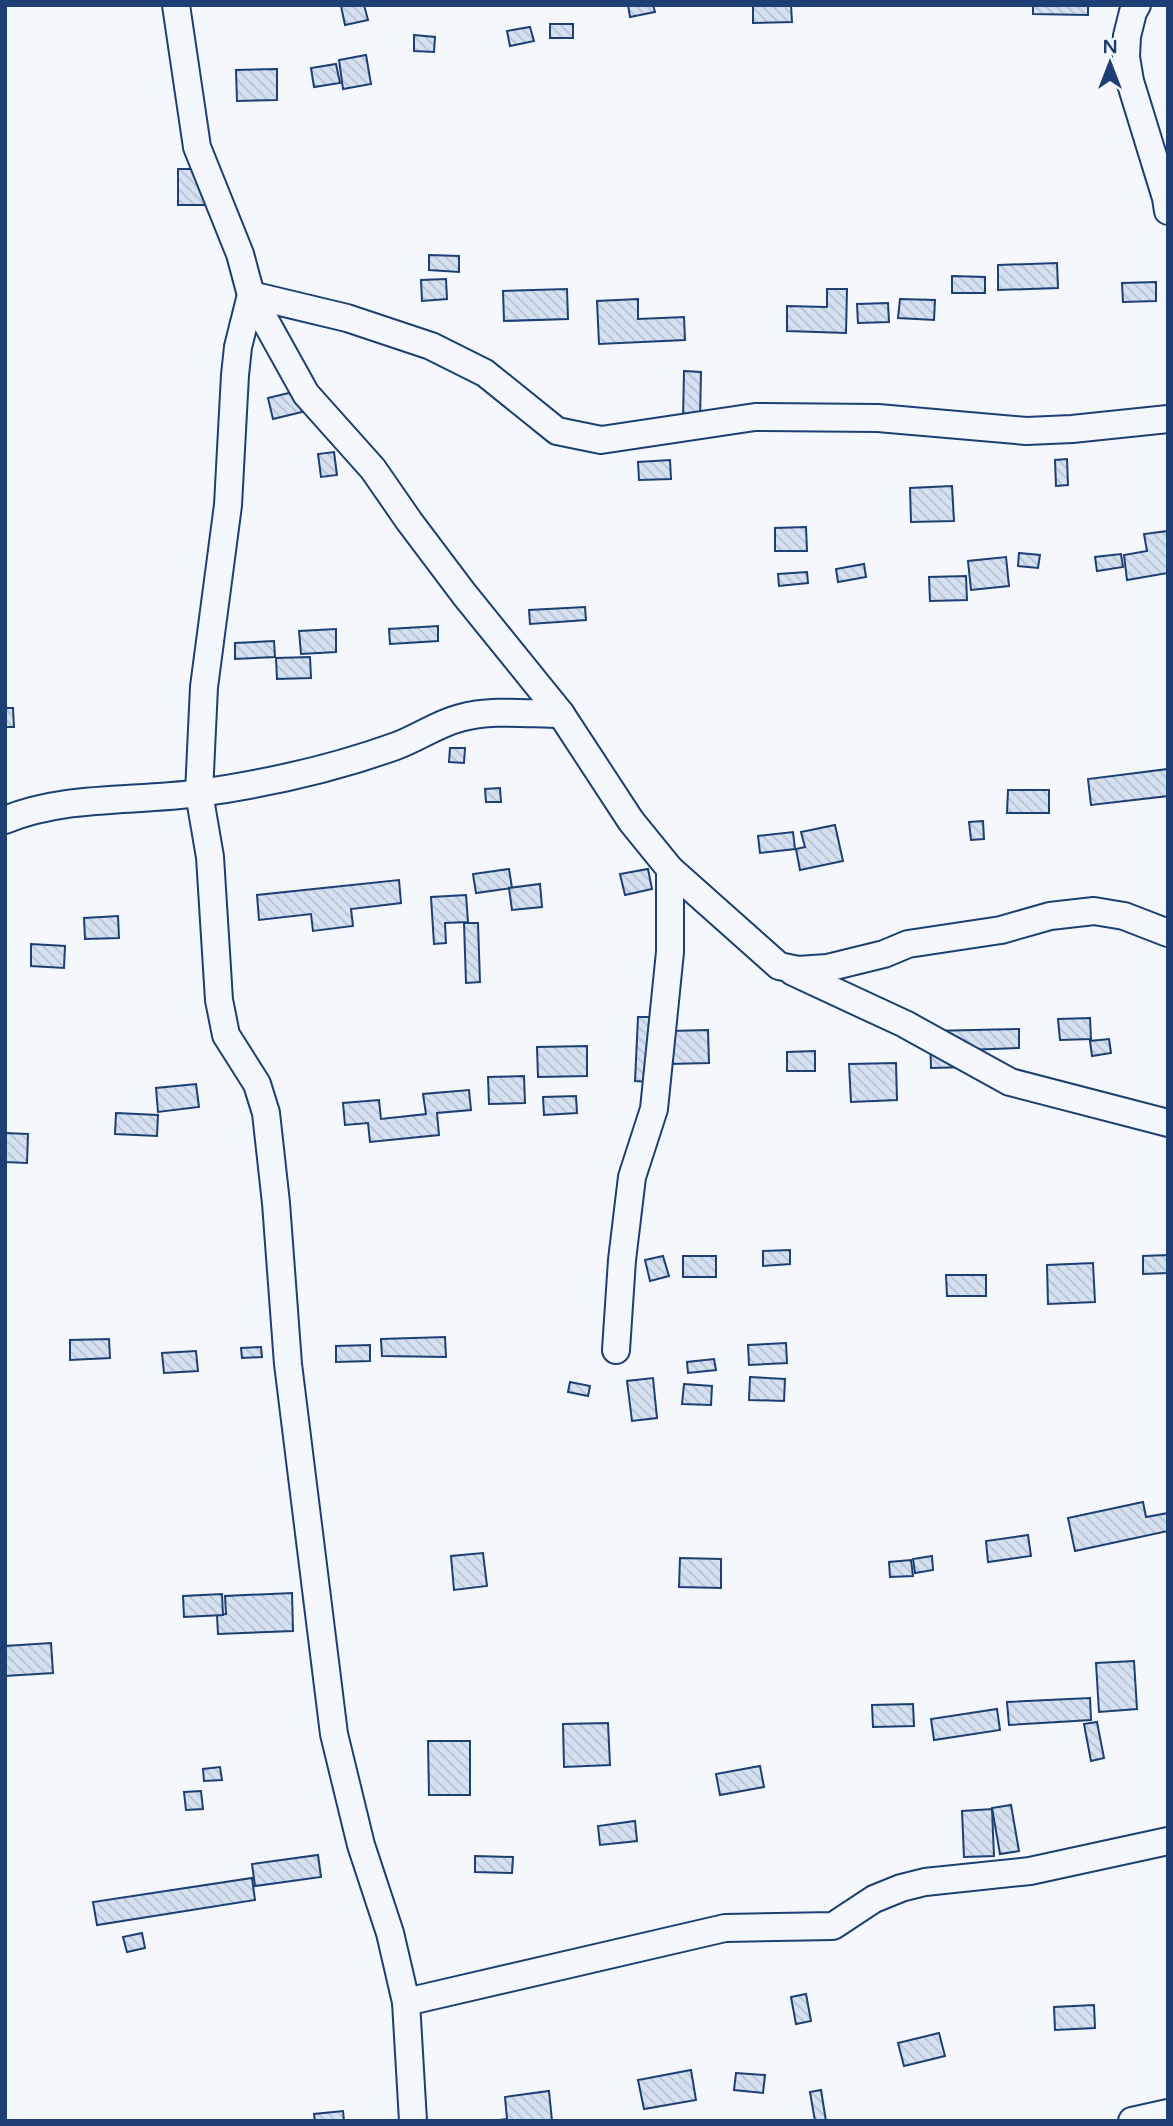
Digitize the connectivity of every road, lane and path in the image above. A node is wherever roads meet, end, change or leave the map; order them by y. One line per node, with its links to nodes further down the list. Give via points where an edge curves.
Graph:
1 (176, 5): 4 (street, via 197,147 240,254)
2 (1137, 5): 3 (street, via 1126,57)
3 (1168, 211)
4 (251, 295): 5 (street, via 347,318 431,346 485,373 557,430 601,440 755,417 878,418 1026,430); 6 (street, via 306,394 373,469 464,594); 7 (street, via 235,375 229,505 204,687)
5 (1168, 419)
6 (561, 714): 7 (street, via 492,713 460,718 398,745 309,771); 9 (street)
7 (199, 793): 8 (street, via 39,807); 15 (street, via 210,857 226,1035 257,1084 266,1113 288,1364 334,1734)
8 (5, 820)
9 (670, 869): 11 (street); 13 (street, via 670,952 654,1110 632,1177)
10 (1168, 933): 11 (street, via 1124,916 1094,911 908,944 827,968)
11 (779, 966): 12 (street, via 905,1024 1010,1083)
12 (1168, 1123)
13 (616, 1350)
14 (1168, 1841): 15 (street, via 1030,1871 901,1888 874,1899 833,1926 725,1928)
15 (406, 2002): 17 (street)
16 (1168, 2113): 18 (street)
17 (413, 2121)
18 (1132, 2121)

